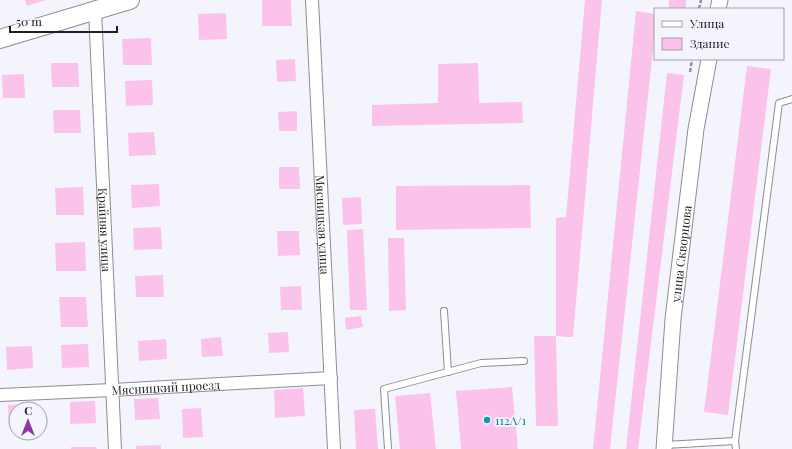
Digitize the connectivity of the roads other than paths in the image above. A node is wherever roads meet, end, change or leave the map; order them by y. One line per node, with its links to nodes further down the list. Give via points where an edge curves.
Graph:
1 (130, 0): 3 (main road)
2 (312, 0): 10 (street, Мясницкая улица)
3 (95, 10): 4 (main road); 11 (street, Крайняя улица)
4 (0, 39)
5 (709, 60): 14 (street, улица Скворцова, via 696,129 673,319)
6 (792, 99): 13 (lane, via 779,103)
7 (444, 311): 9 (lane)
8 (524, 361): 9 (lane, via 481,364)
9 (448, 372): 17 (lane, via 384,389)
10 (331, 378): 11 (street, Мясницкий проезд); 16 (street, Мясницкая улица)
11 (112, 390): 12 (street, Мясницкий проезд); 15 (street, Крайняя улица)
12 (0, 395)
13 (735, 441): 14 (lane); 18 (lane)
14 (663, 447)
15 (115, 449)
16 (334, 449)
17 (388, 449)
18 (736, 449)

